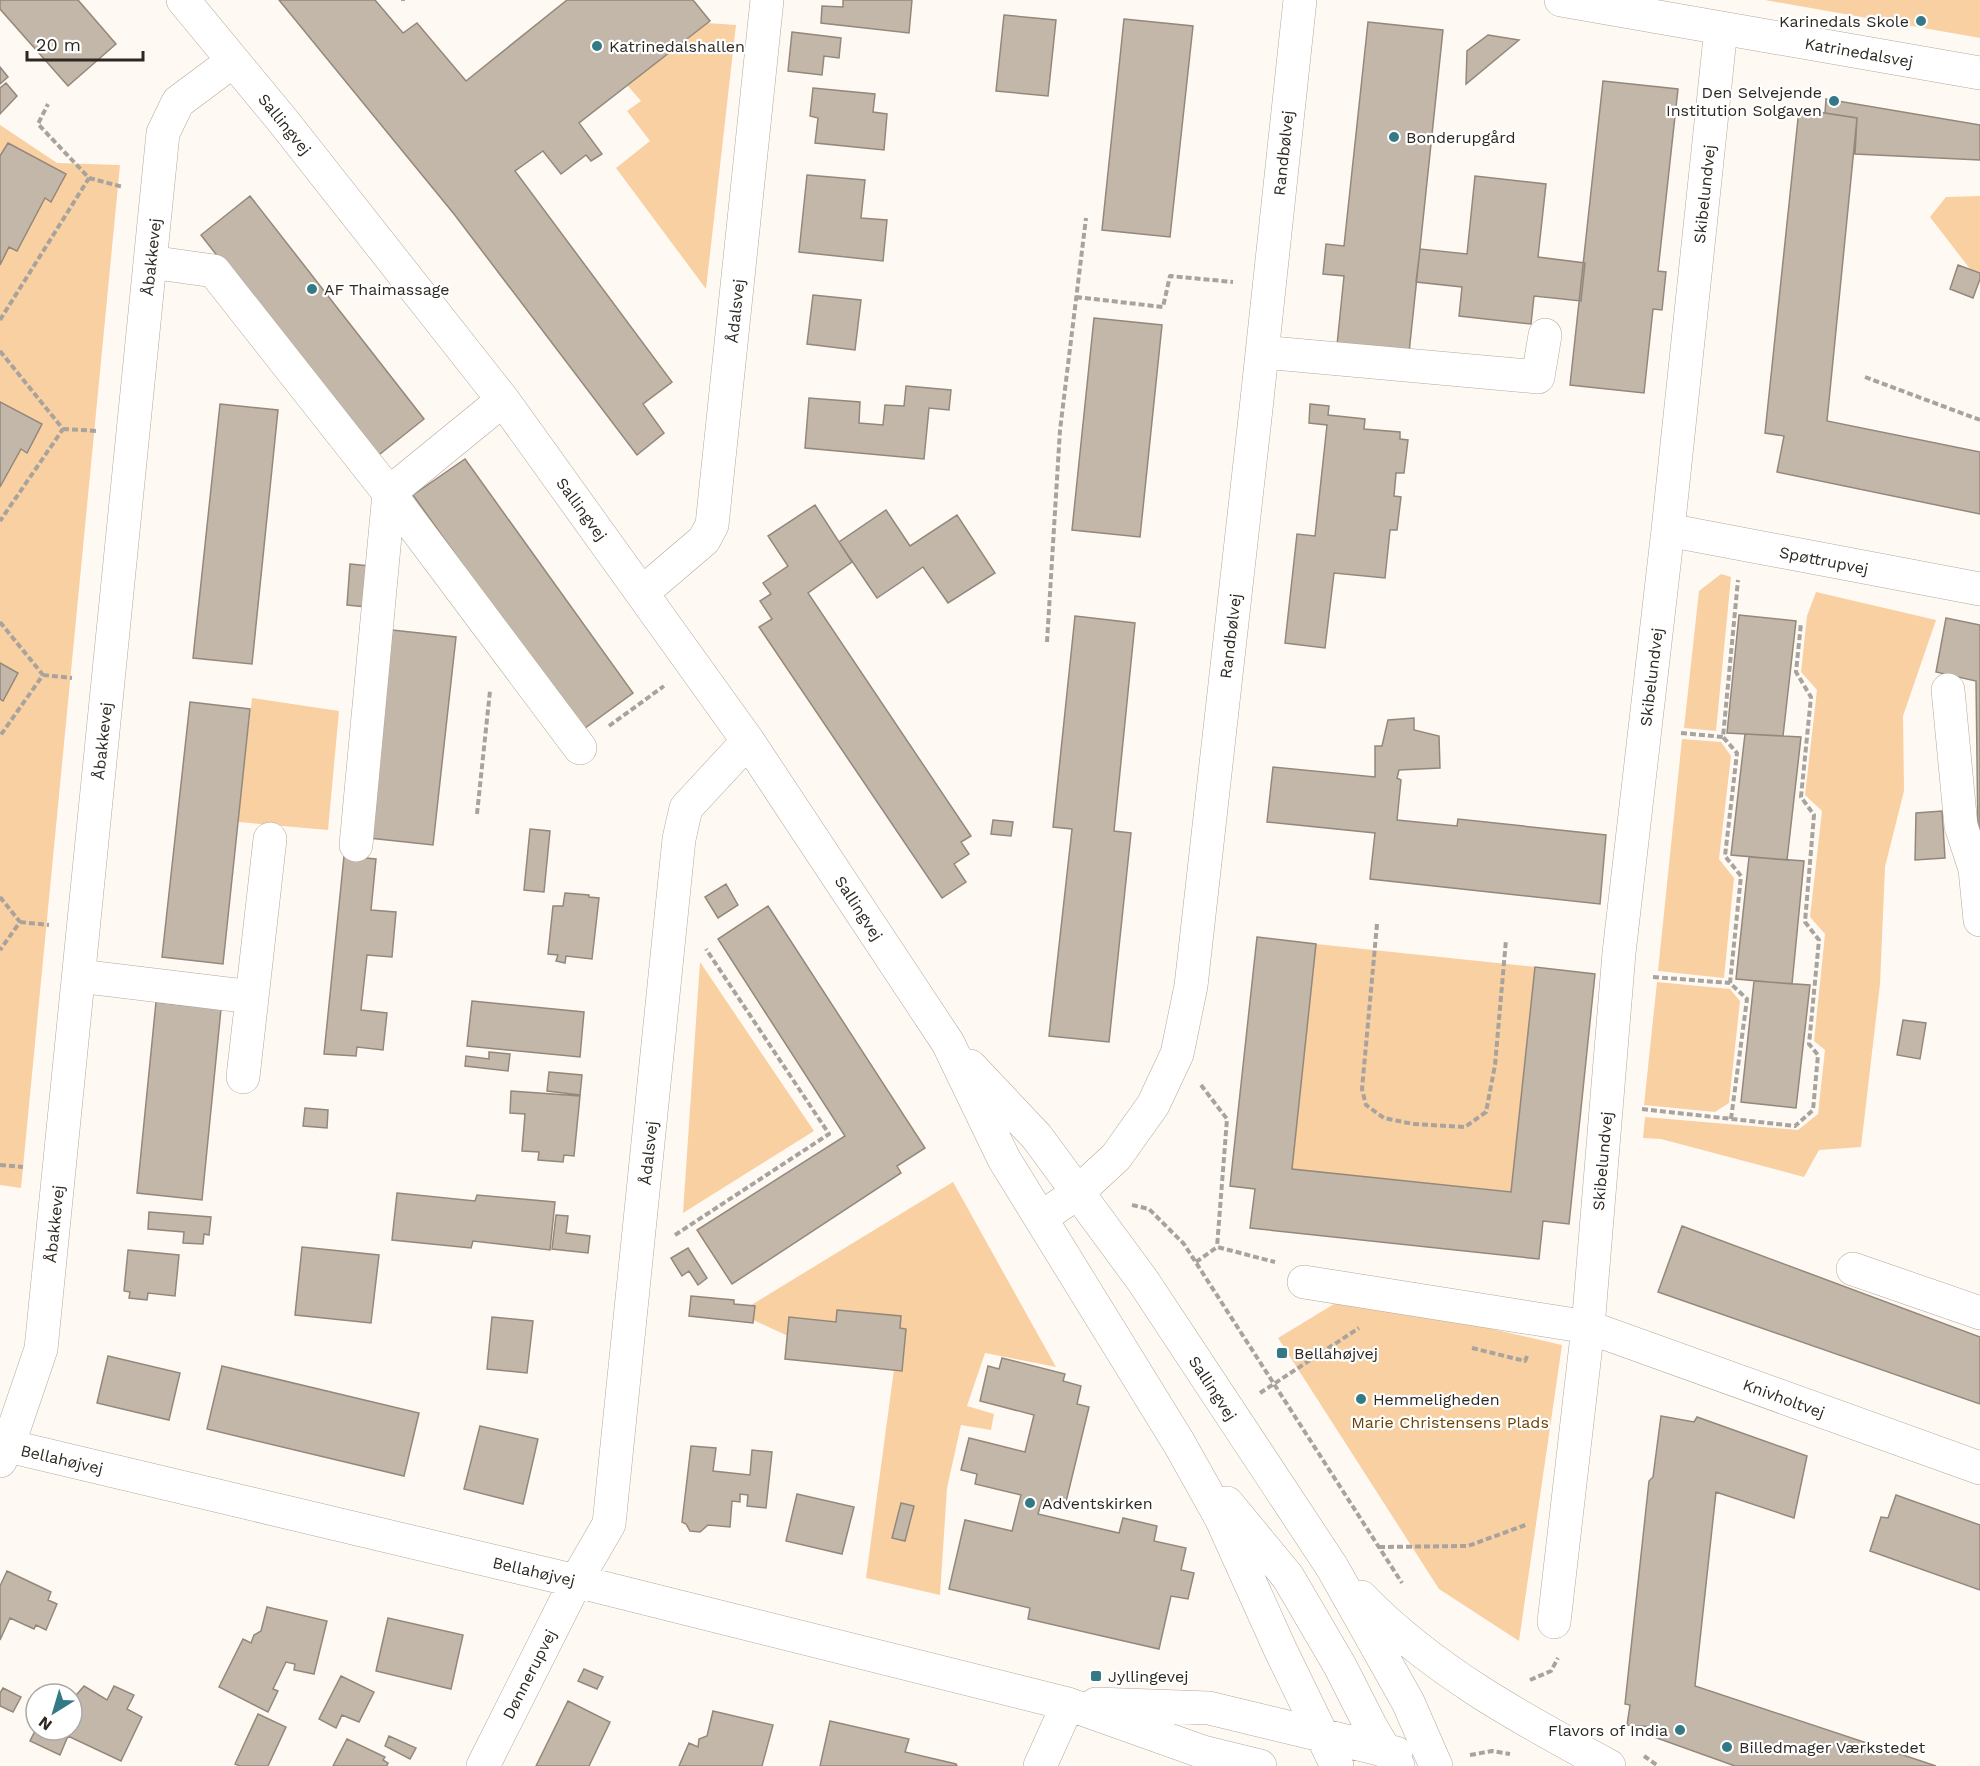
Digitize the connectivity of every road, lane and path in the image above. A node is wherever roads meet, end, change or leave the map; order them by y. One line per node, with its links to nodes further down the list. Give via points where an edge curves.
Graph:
1 (183, 0): 6 (street, Sallingvej)
2 (767, 0): 25 (street, Ådalsvej, via 712,525 705,540)
3 (1300, 0): 11 (street, Randbølvej)
4 (1561, 0): 5 (street, Katrinedalsvej)
5 (1721, 28): 7 (street, Katrinedalsvej); 22 (street, Skibelundvej)
6 (233, 61): 10 (street, Åbakkevej, via 178,102 163,133); 18 (street, Sallingvej)
7 (1980, 73)
8 (48, 104): 13 (path, via 38,124 89,178)
9 (1086, 218): 12 (path)
10 (150, 262): 20 (street, via 214,271); 45 (street, Åbakkevej)
11 (1269, 285): 12 (path, via 1170,276 1163,307); 16 (street, Randbølvej)
12 (1076, 297): 29 (path, via 1060,430)
13 (0, 320)
14 (1545, 335): 16 (street, via 1538,377)
15 (0, 351): 21 (path, via 63,429)
16 (1262, 352): 49 (street, Randbølvej, via 1191,986)
17 (1865, 377): 19 (path)
18 (503, 400): 20 (street); 25 (street, Sallingvej)
19 (1980, 420)
20 (389, 493): 28 (street); 37 (street)
21 (0, 522)
22 (1668, 531): 23 (street, Spøttrupvej); 44 (street, Skibelundvej)
23 (1741, 544): 24 (street, Spøttrupvej); 46 (path, via 1722,736 1737,753 1725,856 1742,876)
24 (1980, 589)
25 (643, 592): 30 (street, Sallingvej)
26 (0, 622): 32 (path, via 43,675)
27 (1802, 623): 52 (path, via 1796,672 1811,697 1801,797 1814,815 1805,922 1819,940 1809,1044 1818,1055 1813,1110 1795,1126)
28 (496, 637): 34 (street); 35 (path)
29 (1047, 642)
30 (693, 664): 33 (street, Sallingvej); 34 (path)
31 (1948, 690): 40 (street, via 1961,826 1975,869)
32 (0, 736)
33 (748, 741): 39 (street, Ådalsvej, via 686,808); 48 (street, Sallingvej)
34 (580, 748)
35 (477, 814)
36 (270, 839): 47 (street)
37 (356, 845)
38 (0, 897): 43 (path, via 20,922)
39 (673, 901): 56 (street, Ådalsvej); 56 (path, via 829,1134)
40 (1980, 920)
41 (1377, 924): 42 (path, via 1362,1089 1366,1105 1384,1118 1413,1124 1465,1127 1486,1112 1495,1065)
42 (1506, 940)
43 (0, 950)
44 (1617, 974): 46 (path); 51 (street, Skibelundvej)
45 (79, 976): 47 (street); 68 (street, Åbakkevej, via 41,1350)
46 (1730, 982): 52 (path, via 1747,999)
47 (252, 997): 50 (street)
48 (948, 1043): 53 (street, Sallingvej, via 1037,1137); 54 (street, Sallingvej, via 1004,1159)
49 (1177, 1054): 53 (street, Randbølvej, via 1154,1105 1116,1157); 55 (path, via 1227,1119)
50 (243, 1077)
51 (1607, 1105): 52 (path); 62 (street, Skibelundvej)
52 (1731, 1119)
53 (1077, 1193): 54 (street, Randbølvej); 57 (path, via 1149,1209); 66 (street, Sallingvej, via 1143,1281)
54 (1041, 1218): 67 (street, Sallingvej)
55 (1217, 1247): 57 (path); 59 (path, via 1274,1261)
56 (637, 1260): 73 (street, Ådalsvej, via 609,1524)
57 (1196, 1262): 65 (path)
58 (1853, 1269): 60 (street)
59 (1304, 1282): 62 (street)
60 (1980, 1313)
61 (1368, 1327): 65 (path, via 1357,1329)
62 (1588, 1327): 69 (street, Knivholtvej); 75 (street, Skibelundvej)
63 (1469, 1348): 64 (path, via 1525,1361)
64 (1528, 1354)
65 (1274, 1384): 66 (path); 71 (path)
66 (1230, 1413): 72 (street, Sallingvej)
67 (1179, 1443): 79 (street, Sallingvej, via 1221,1518); 80 (street, via 1288,1577)
68 (3, 1451): 73 (street, Bellahøjvej)
69 (1980, 1468)
70 (1519, 1527): 71 (path, via 1468,1546)
71 (1379, 1547): 74 (path)
72 (1332, 1568): 81 (street, Sallingvej); 86 (street, via 1381,1618 1470,1688)
73 (576, 1581): 78 (street, Bellahøjvej); 82 (street, Dønnerupvej)
74 (1406, 1589)
75 (1554, 1622)
76 (1529, 1680): 77 (path)
77 (1538, 1686)
78 (1068, 1704): 79 (street, Bellahøjvej, via 1209,1708); 83 (street); 84 (street, Bellahøjvej, via 1203,1752)
79 (1321, 1733): 80 (street, Bellahøjvej); 85 (street, Sallingvej)
80 (1391, 1758): 81 (street, Bellahøjvej)
81 (1440, 1765)
82 (483, 1766)
83 (1040, 1766)
84 (1260, 1766)
85 (1337, 1766)
86 (1609, 1766)

